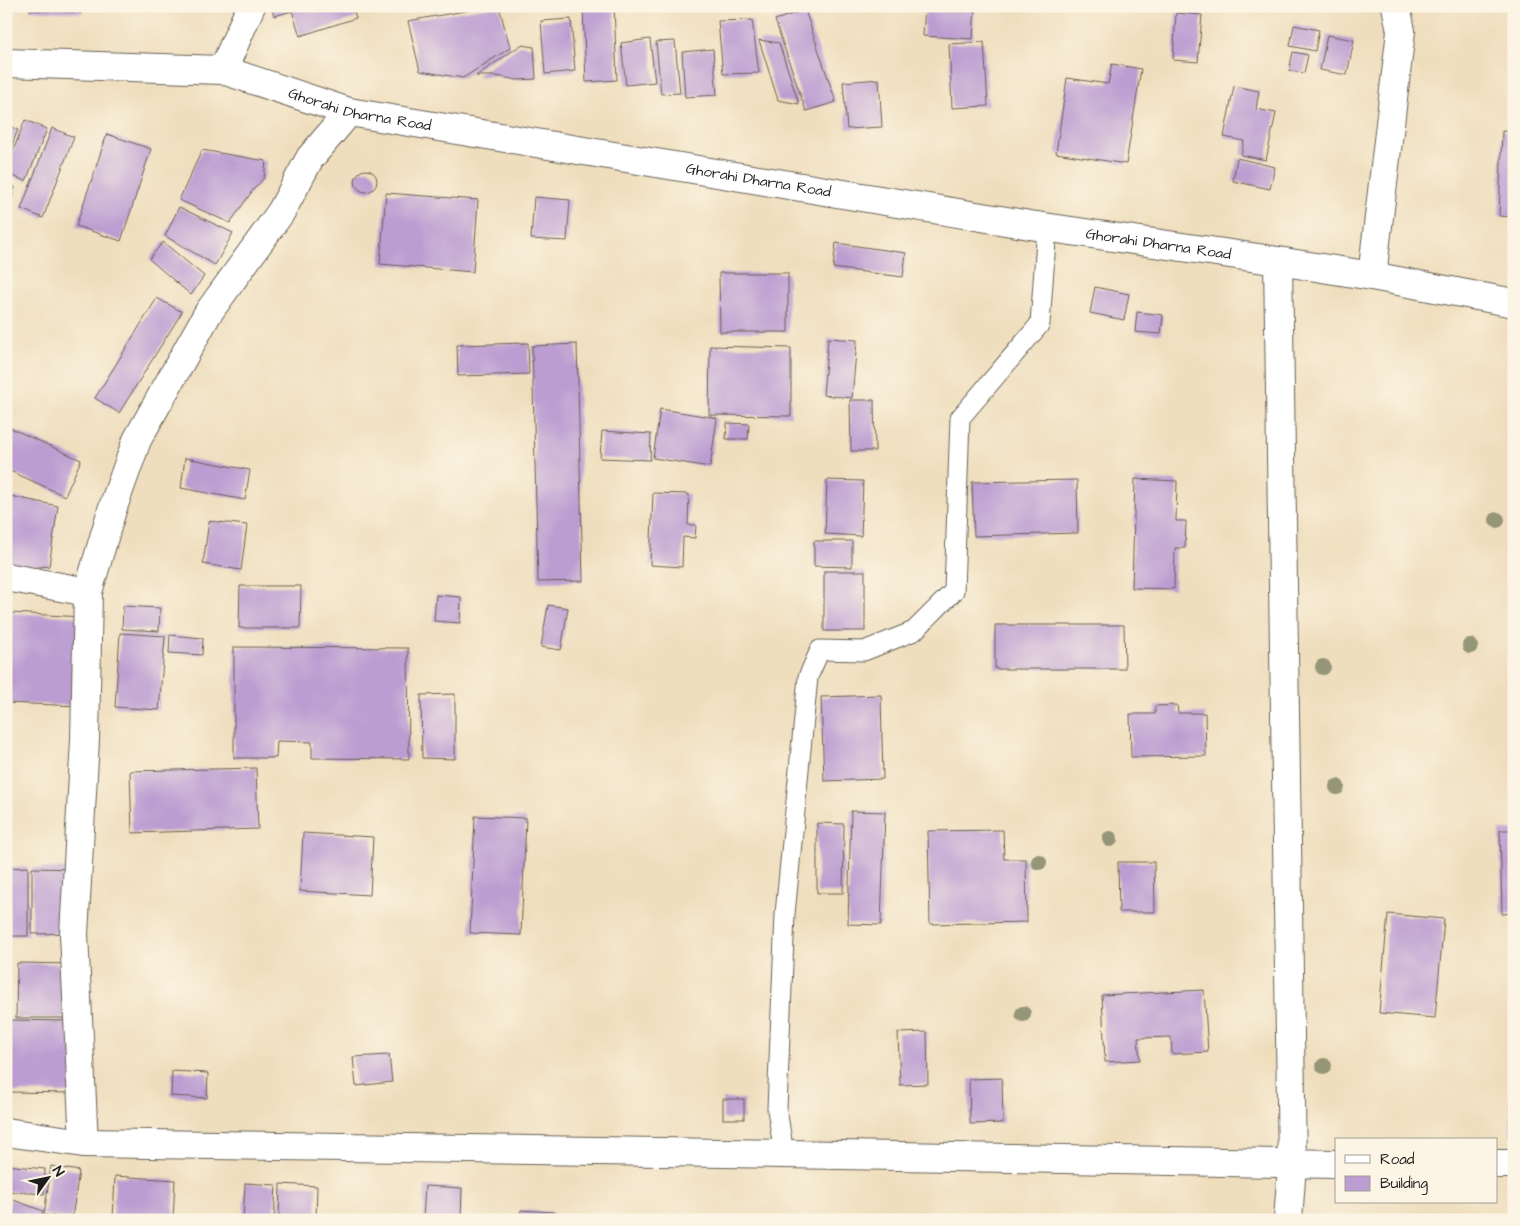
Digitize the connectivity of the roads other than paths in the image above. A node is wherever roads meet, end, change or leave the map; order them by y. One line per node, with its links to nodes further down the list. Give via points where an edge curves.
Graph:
1 (251, 6): 4 (street)
2 (1396, 6): 8 (street, via 1400,31)
3 (6, 63): 4 (street, Ghorahi Dharna Road)
4 (223, 70): 5 (street, Ghorahi Dharna Road)
5 (349, 112): 6 (street, Ghorahi Dharna Road); 11 (street, via 310,158 281,212 208,313 137,440)
6 (1047, 227): 7 (street, Ghorahi Dharna Road); 14 (lane, via 1040,324 960,418 954,591 914,631 864,651 820,650 808,677 785,914 778,1043 777,1108)
7 (1278, 261): 8 (street, Ghorahi Dharna Road); 15 (street)
8 (1372, 276): 9 (street, Ghorahi Dharna Road)
9 (1514, 303)
10 (6, 577): 11 (street)
11 (88, 592): 13 (street, via 85,740 74,934)
12 (6, 1132): 13 (street)
13 (84, 1143): 14 (street)
14 (784, 1154): 15 (street)
15 (1292, 1164): 16 (street); 19 (street)
16 (1335, 1164)
17 (1498, 1164): 18 (street)
18 (1514, 1164)
19 (1288, 1220)

